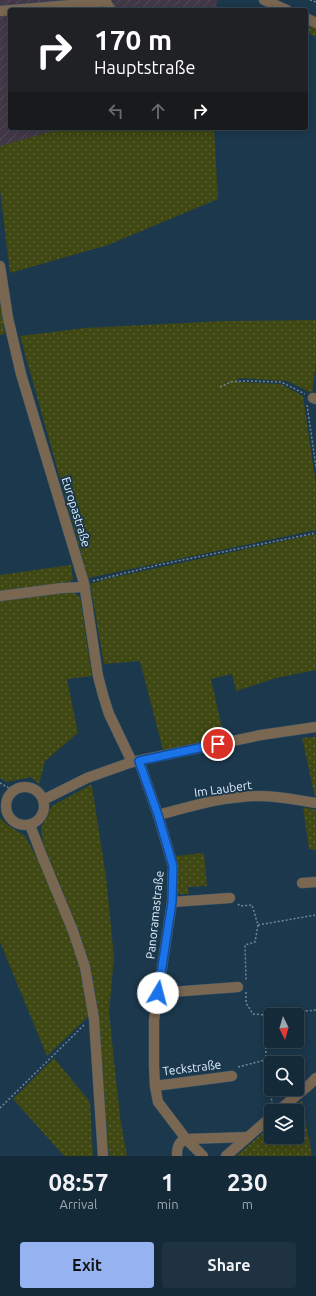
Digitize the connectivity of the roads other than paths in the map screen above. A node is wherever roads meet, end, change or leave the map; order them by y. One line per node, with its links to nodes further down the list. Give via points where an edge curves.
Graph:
1 (105, 0): 3 (street)
2 (264, 0): 4 (street)
3 (36, 8)
4 (282, 8)
5 (0, 266): 6 (street, Europastraße, via 8,318 20,367)
6 (84, 585): 7 (street); 9 (street, Europastraße, via 103,695 109,714)
7 (0, 596)
8 (316, 727): 9 (street, via 262,735)
9 (135, 762): 10 (street, via 87,778); 13 (street, Panoramastraße)
10 (43, 800): 12 (street, via 39,793 23,787 14,790); 14 (street, via 42,816)
11 (316, 803): 13 (street, Im Laubert, via 281,797 243,796)
12 (3, 808): 14 (street, via 14,822)
13 (158, 815): 18 (street, Panoramastraße, via 173,866)
14 (30, 825): 28 (street, via 85,967 94,1019)
15 (316, 882): 16 (street)
16 (302, 883)
17 (230, 898): 18 (street)
18 (172, 902): 20 (street, Panoramastraße)
19 (243, 986): 20 (street)
20 (158, 993): 23 (street, Panoramastraße, via 154,1020)
21 (232, 1076): 23 (street, Teckstraße)
22 (314, 1085): 24 (street)
23 (155, 1086): 27 (street, Panoramastraße, via 158,1102)
24 (282, 1104)
25 (264, 1123): 26 (street)
26 (248, 1137): 27 (street); 31 (street)
27 (186, 1139): 29 (street, via 178,1146); 30 (street, Panoramastraße)
28 (103, 1156)
29 (177, 1156)
30 (203, 1156)
31 (226, 1156)

